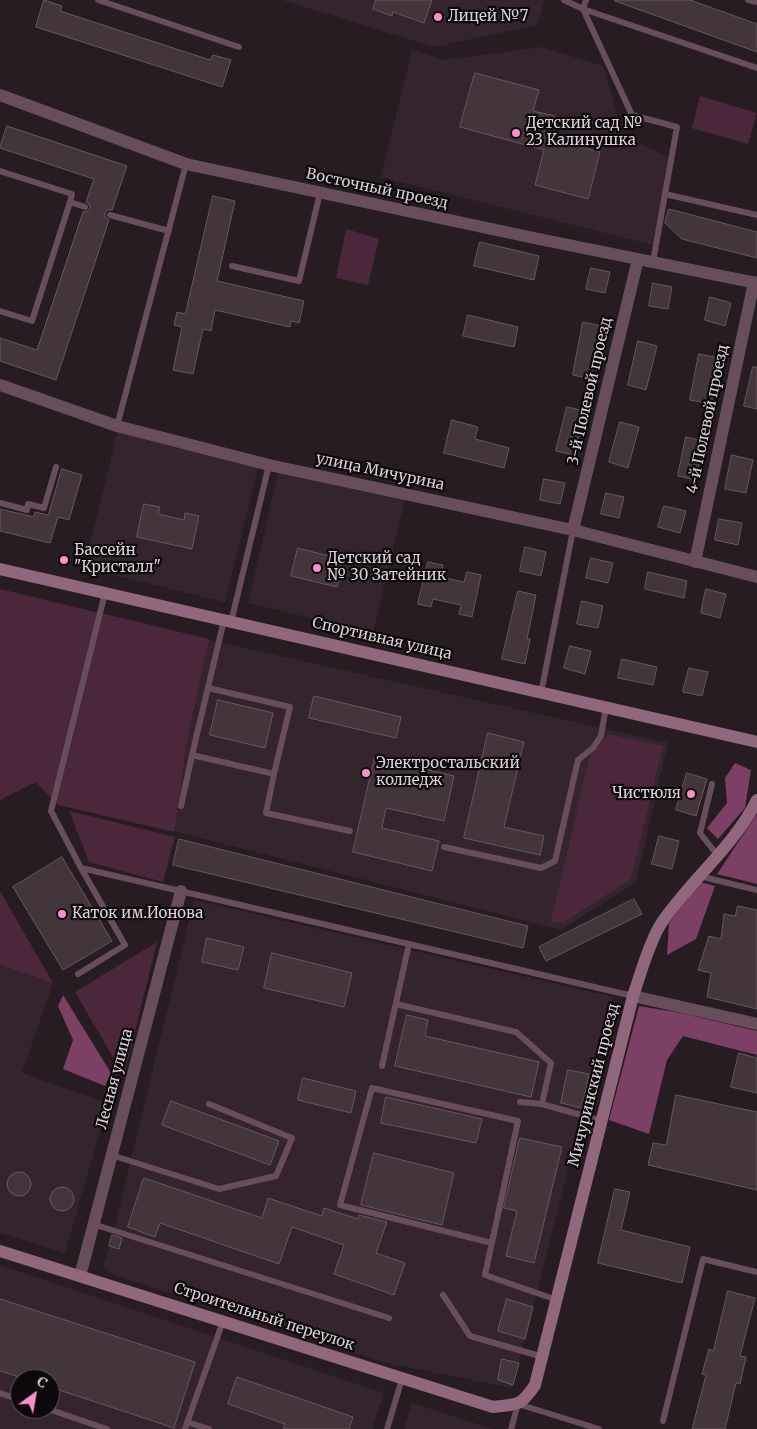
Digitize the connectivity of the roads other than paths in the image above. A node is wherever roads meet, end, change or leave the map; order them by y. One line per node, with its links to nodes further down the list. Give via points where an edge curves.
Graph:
1 (98, 0): 7 (lane)
2 (564, 0): 6 (lane)
3 (586, 0): 6 (lane)
4 (748, 0): 5 (lane)
5 (757, 2)
6 (583, 9): 8 (lane); 13 (lane, via 632,115 678,127)
7 (239, 47)
8 (757, 68)
9 (0, 95): 10 (street, Восточный проезд)
10 (186, 164): 12 (street, Восточный проезд); 18 (lane)
11 (0, 171): 14 (lane, via 72,194)
12 (320, 193): 19 (street, Восточный проезд); 21 (lane, via 299,281)
13 (665, 194): 17 (lane); 20 (lane)
14 (70, 202): 15 (lane); 23 (lane, via 32,321)
15 (85, 207)
16 (110, 215): 18 (lane)
17 (757, 215)
18 (169, 231): 25 (lane)
19 (638, 259): 20 (street, Восточный проезд); 29 (street, 3-й Полевой проезд)
20 (653, 263): 22 (street, Восточный проезд)
21 (232, 266)
22 (755, 283): 30 (street, 4-й Полевой проезд)
23 (0, 311)
24 (0, 385): 25 (street, улица Мичурина)
25 (118, 426): 26 (street, улица Мичурина)
26 (269, 464): 29 (street, улица Мичурина); 34 (lane)
27 (56, 467): 28 (lane, via 44,508 28,504 27,510)
28 (0, 503)
29 (573, 530): 30 (street, улица Мичурина); 36 (lane)
30 (695, 562): 32 (street, улица Мичурина)
31 (0, 569): 33 (street, Спортивная улица)
32 (757, 577)
33 (105, 593): 34 (street, Спортивная улица); 47 (lane, via 51,811)
34 (228, 621): 35 (lane); 36 (street, Спортивная улица)
35 (208, 688): 39 (lane); 40 (lane, via 290,707)
36 (541, 693): 37 (street, Спортивная улица)
37 (606, 707): 38 (street, Спортивная улица); 45 (lane, via 601,736 593,748 578,760 555,861 540,868)
38 (757, 742)
39 (192, 755): 40 (lane); 43 (lane)
40 (274, 774): 44 (lane, via 266,813)
41 (712, 784): 46 (lane, via 700,833)
42 (757, 800): 46 (street, Мичуринский проезд, via 747,819)
43 (181, 806)
44 (350, 831)
45 (444, 847)
46 (718, 856): 48 (street, Мичуринский проезд)
47 (81, 868): 50 (lane); 52 (lane, via 125,945)
48 (699, 876): 49 (lane); 53 (street, Мичуринский проезд, via 659,927)
49 (757, 890)
50 (181, 891): 51 (lane); 61 (street, Лесная улица)
51 (409, 944): 53 (lane); 54 (lane)
52 (78, 974)
53 (634, 996): 55 (street); 60 (street, Мичуринский проезд)
54 (396, 1004): 56 (lane); 59 (lane, via 516,1032 551,1063)
55 (757, 1024)
56 (382, 1066)
57 (520, 1102): 59 (lane)
58 (209, 1104): 61 (lane, via 292,1138 276,1176 219,1189)
59 (542, 1104): 60 (lane)
60 (602, 1122): 68 (street, Мичуринский проезд)
61 (111, 1156): 62 (street, Лесная улица)
62 (93, 1224): 66 (street, Лесная улица); 69 (lane)
63 (492, 1243): 63 (lane, via 518,1121 372,1088 340,1205); 68 (lane, via 485,1275)
64 (0, 1252): 66 (street, Строительный переулок)
65 (757, 1272): 75 (lane, via 704,1258)
66 (80, 1276): 70 (street, Строительный переулок)
67 (443, 1295): 71 (lane, via 470,1336)
68 (557, 1300): 71 (street, Мичуринский проезд)
69 (390, 1318)
70 (223, 1322): 72 (street, Строительный переулок); 76 (lane)
71 (542, 1357): 73 (street, Мичуринский проезд, via 536,1385)
72 (402, 1379): 73 (street, Строительный переулок, via 493,1407); 79 (lane)
73 (518, 1404): 80 (lane); 81 (lane)
74 (60, 1413): 77 (lane)
75 (663, 1421)
76 (186, 1426): 78 (lane)
77 (107, 1429)
78 (208, 1429)
79 (386, 1429)
80 (511, 1429)
81 (599, 1429)

